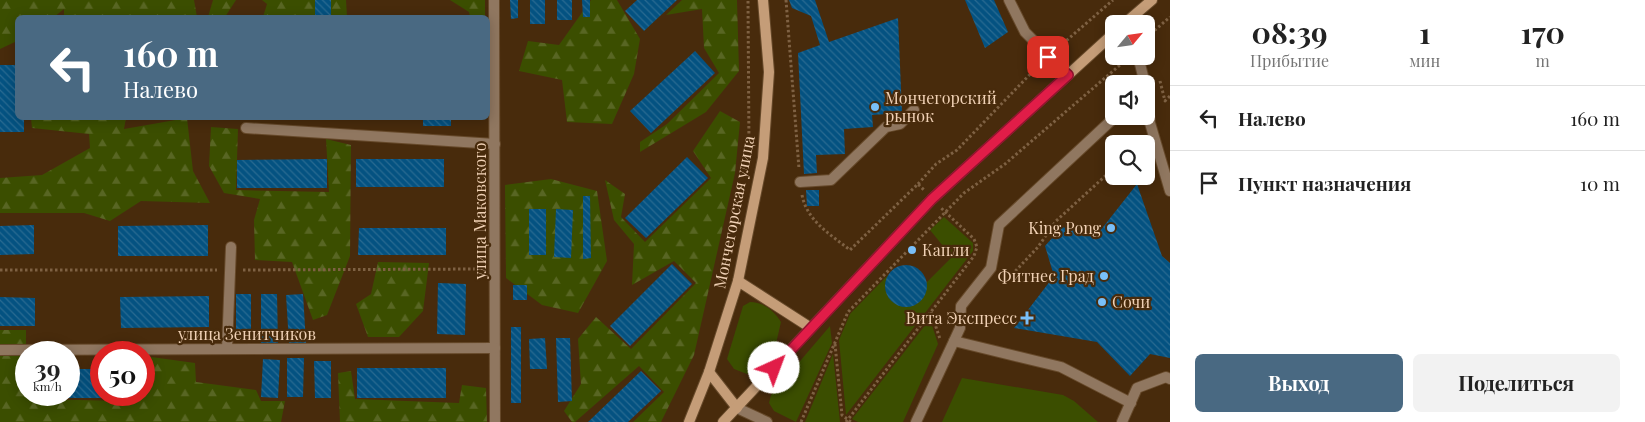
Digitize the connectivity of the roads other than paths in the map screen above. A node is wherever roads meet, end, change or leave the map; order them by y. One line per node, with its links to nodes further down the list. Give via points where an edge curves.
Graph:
1 (494, 0): 12 (street, улица Маковского)
2 (763, 0): 16 (main road, Мончегорская улица, via 769,72 763,158)
3 (1009, 0): 7 (street, via 1025,32)
4 (1152, 0): 5 (main road)
5 (1135, 15)
6 (1105, 41): 7 (main road)
7 (1068, 75): 17 (main road, via 932,199)
8 (914, 110): 13 (street, via 900,124 886,127 831,180)
9 (1106, 125): 18 (street, via 999,225 991,268 961,306 960,328)
10 (1151, 125): 14 (street)
11 (246, 128): 12 (street)
12 (495, 144): 19 (street, улица Маковского)
13 (800, 182)
14 (1170, 191)
15 (231, 248): 20 (street)
16 (738, 282): 17 (main road); 22 (main road, Мончегорская улица)
17 (811, 328): 25 (main road)
18 (954, 341): 24 (street, via 1061,367); 30 (street)
19 (495, 348): 20 (street, улица Зенитчиков); 26 (street, улица Маковского)
20 (227, 349): 21 (street, улица Зенитчиков)
21 (0, 350)
22 (710, 372): 25 (main road); 27 (main road, Мончегорская улица)
23 (1170, 379): 24 (street, via 1166,377 1137,388)
24 (1130, 403): 31 (street)
25 (737, 408): 28 (main road); 29 (street)
26 (495, 422)
27 (689, 422)
28 (723, 422)
29 (767, 422)
30 (916, 422)
31 (1122, 422)

